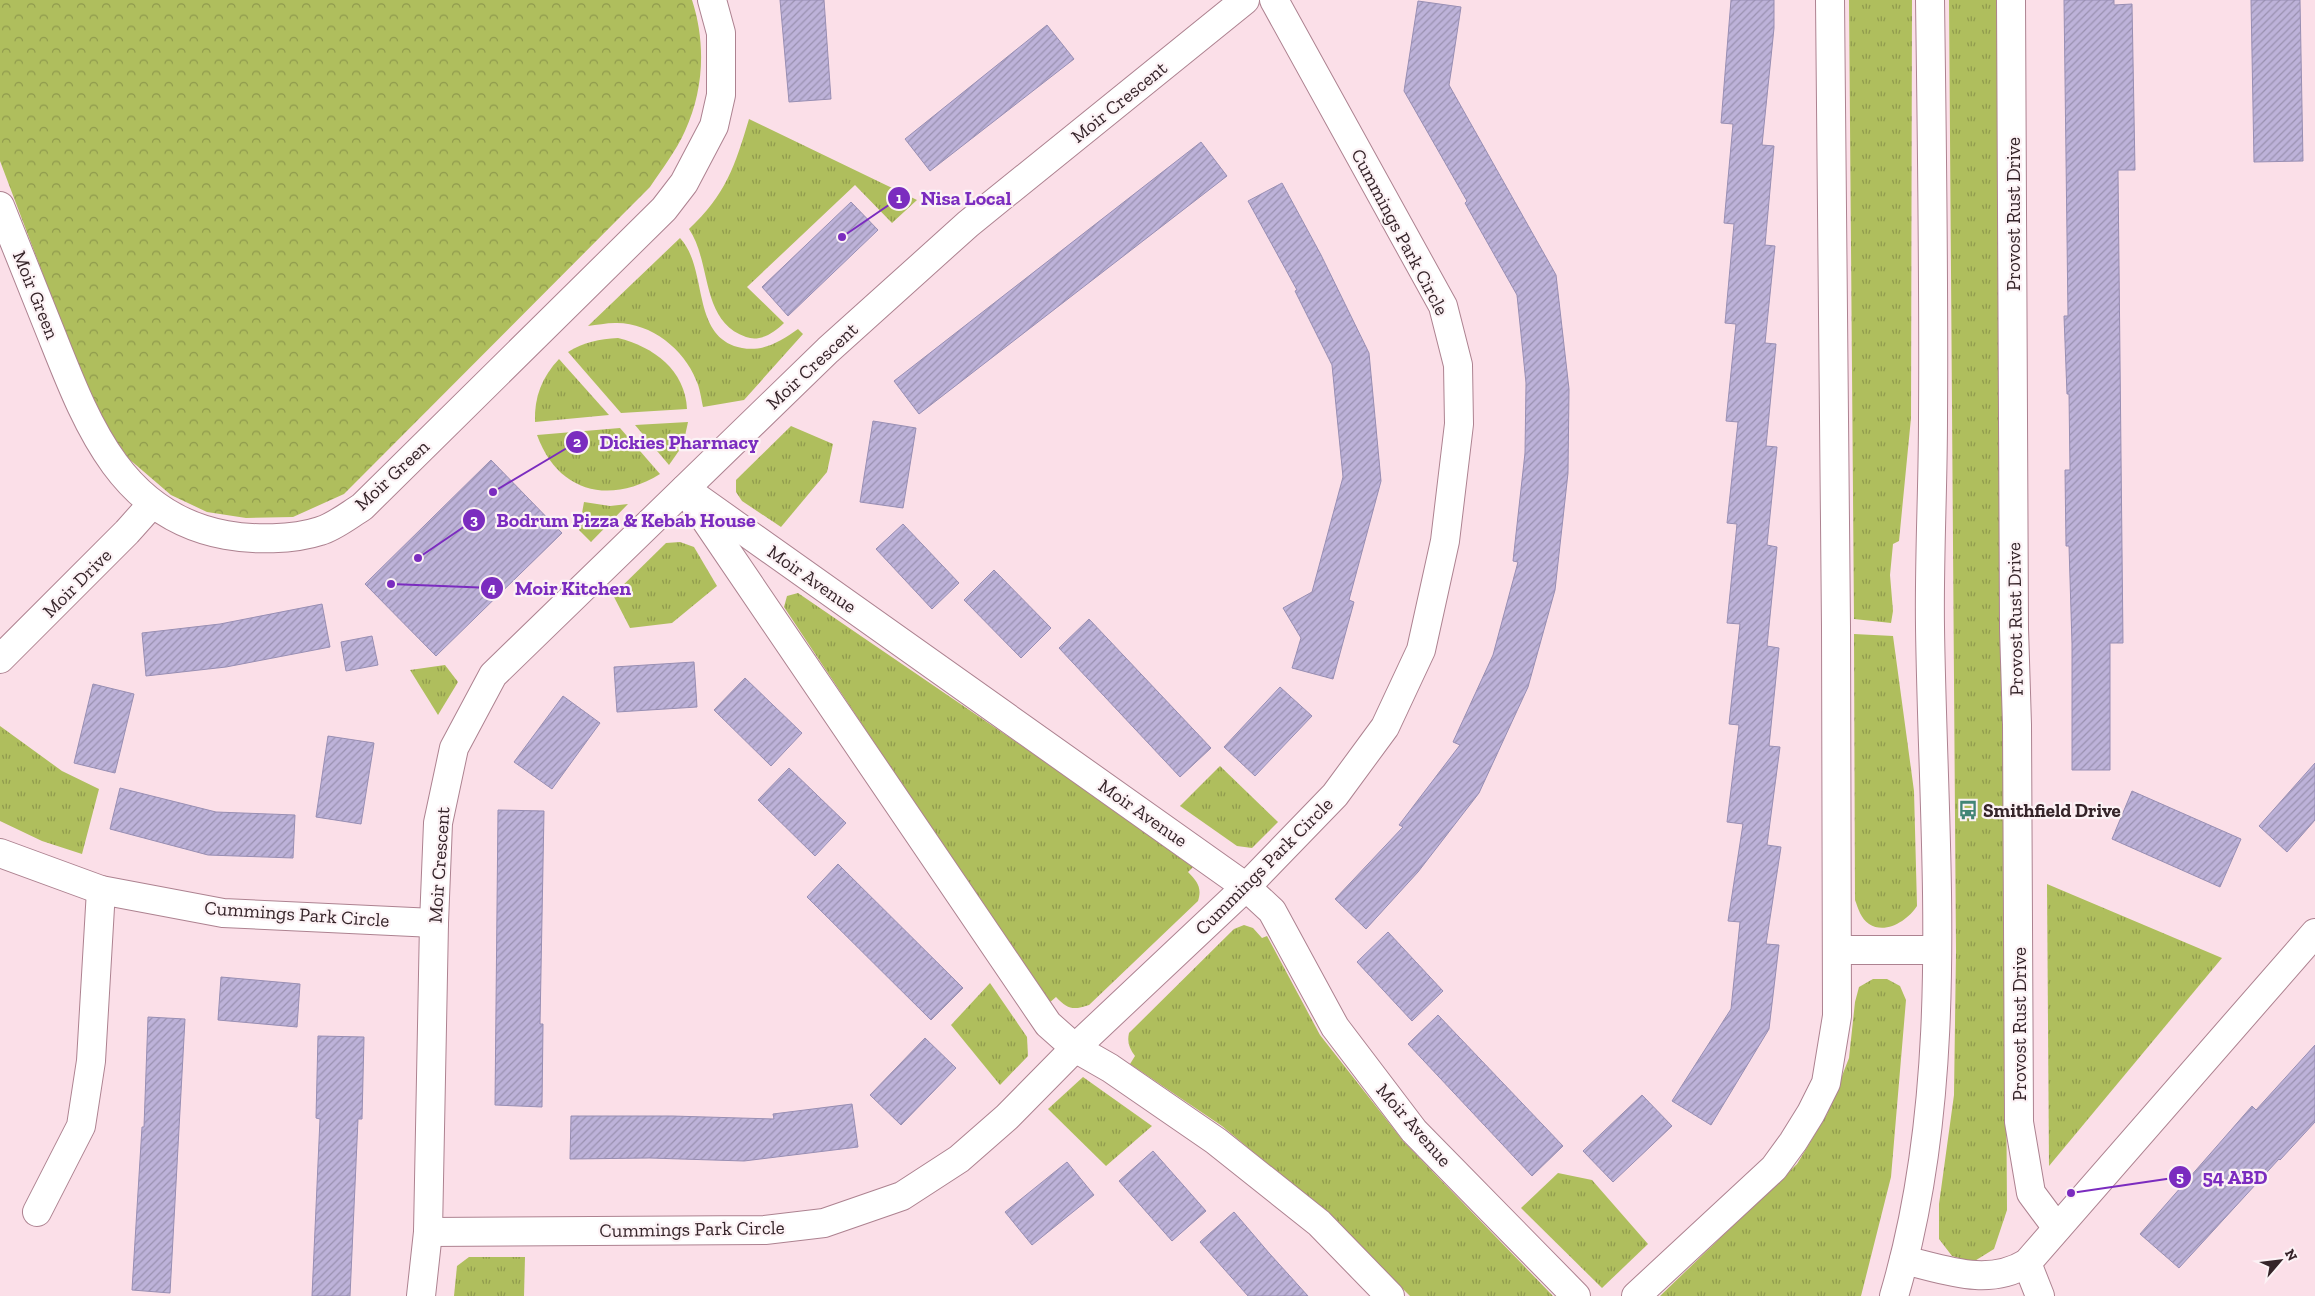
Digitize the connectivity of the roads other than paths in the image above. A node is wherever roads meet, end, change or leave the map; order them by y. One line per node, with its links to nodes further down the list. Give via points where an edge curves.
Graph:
1 (712, 0): 9 (street, Moir Green, via 721,32 721,95 714,126 684,184 664,209 362,507 320,531 270,539 211,532 181,522)
2 (1245, 0): 8 (street, Moir Crescent, via 968,224 828,350)
3 (1274, 0): 12 (street, Cummings Park Circle, via 1443,306 1458,365 1459,424 1445,541 1421,650 1386,727 1335,795)
4 (1830, 0): 16 (street)
5 (1930, 0): 17 (street, via 1934,420 1930,623)
6 (2011, 0): 20 (street, Provost Rust Drive, via 2019,1122 2031,1193)
7 (0, 206): 9 (street, Moir Green, via 86,417 124,478)
8 (685, 489): 12 (street, Moir Avenue); 14 (street, Moir Crescent, via 493,675 454,748 438,823); 18 (street, Moir Avenue, via 1048,1024)
9 (152, 504): 10 (street, Moir Drive)
10 (0, 659)
11 (0, 853): 13 (street, Cummings Park Circle)
12 (1246, 887): 18 (street, Cummings Park Circle); 26 (street, Moir Avenue, via 1272,912 1335,1027 1414,1131)
13 (101, 890): 14 (street, Cummings Park Circle, via 224,913); 19 (street, via 91,1061 81,1126)
14 (434, 922): 21 (street, Moir Crescent)
15 (2315, 933): 20 (street)
16 (1838, 950): 17 (street); 27 (street, via 1836,1016 1826,1083 1811,1113 1774,1168)
17 (1937, 950): 22 (street, via 1932,1092 1918,1205)
18 (1076, 1048): 21 (street, Cummings Park Circle, via 1007,1117 959,1159 902,1196 824,1223 766,1230); 25 (street, Moir Avenue, via 1216,1141 1319,1224)
19 (37, 1212)
20 (2057, 1228): 23 (street)
21 (428, 1232): 24 (street, Moir Crescent)
22 (1904, 1260): 23 (street, via 1968,1274 1996,1276); 28 (street)
23 (2027, 1263): 29 (street)
24 (421, 1296)
25 (1390, 1296)
26 (1576, 1296)
27 (1636, 1296)
28 (1894, 1296)
29 (2040, 1296)

